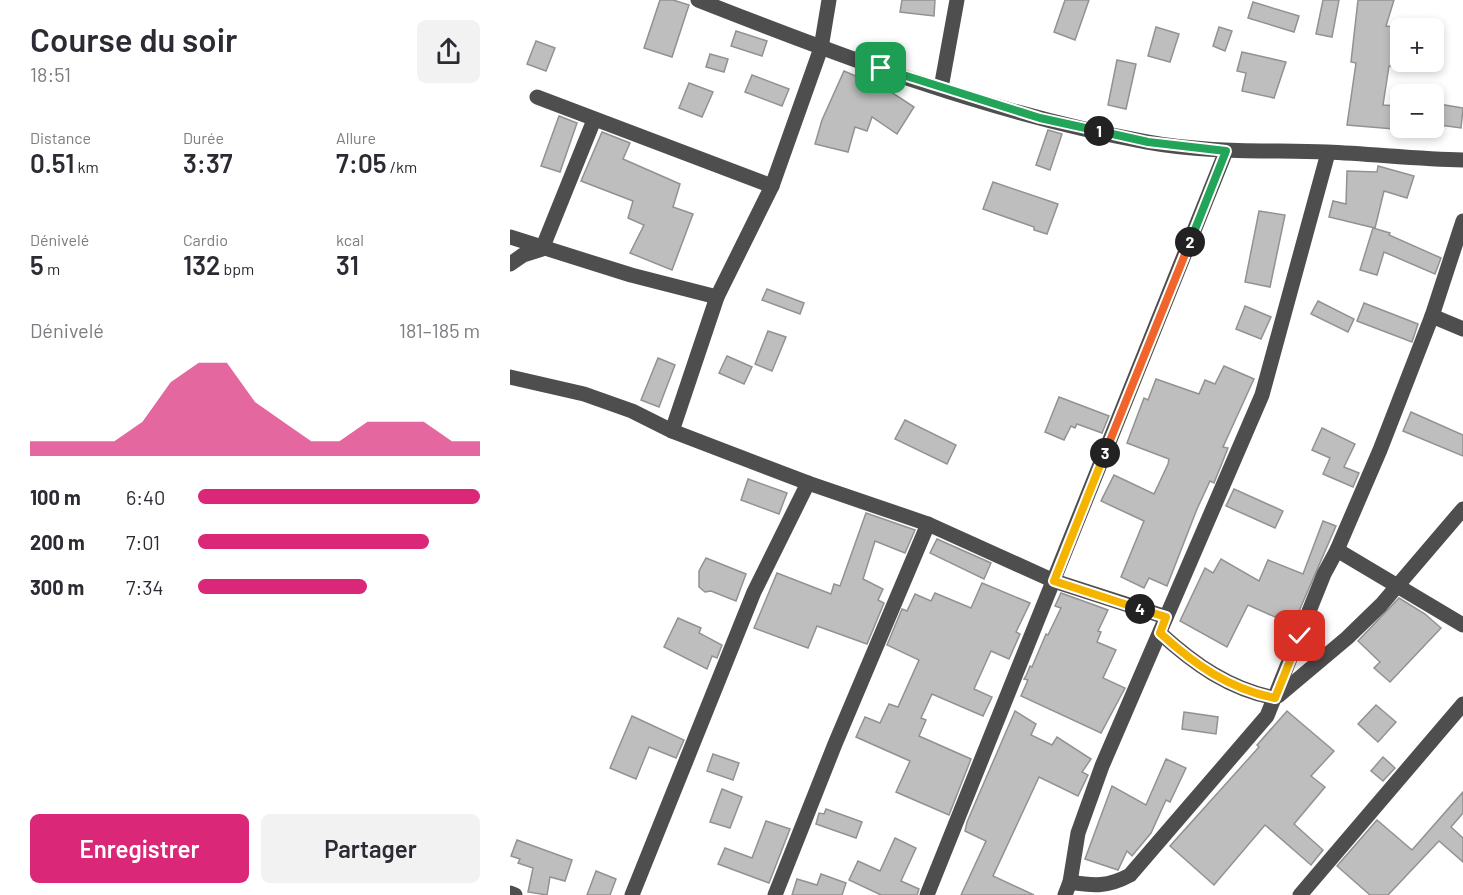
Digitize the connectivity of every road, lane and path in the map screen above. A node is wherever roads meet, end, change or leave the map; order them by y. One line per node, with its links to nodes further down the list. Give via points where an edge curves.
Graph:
1 (698, 0): 4 (street)
2 (830, 0): 4 (street)
3 (957, 0): 5 (street)
4 (821, 48): 5 (street); 11 (street)
5 (941, 88): 8 (street, via 1040,118 1148,142)
6 (537, 97): 7 (street)
7 (594, 120): 11 (street); 14 (street)
8 (1226, 151): 9 (street); 25 (street)
9 (1328, 153): 10 (street); 27 (street, via 1262,395)
10 (1463, 160)
11 (772, 186): 16 (street)
12 (1463, 221): 17 (street)
13 (510, 237): 14 (street)
14 (542, 249): 15 (street); 16 (street)
15 (510, 264)
16 (717, 297): 20 (street)
17 (1432, 316): 18 (street); 24 (street)
18 (1463, 329)
19 (510, 377): 20 (street, via 584,394)
20 (672, 431): 21 (street)
21 (808, 483): 23 (street); 35 (street, via 754,592)
22 (1463, 508): 26 (street)
23 (928, 524): 25 (street); 36 (street)
24 (1337, 550): 26 (street); 30 (street)
25 (1054, 581): 27 (street); 37 (street)
26 (1399, 586): 28 (street); 30 (street, via 1347,638)
27 (1166, 617): 29 (street)
28 (1463, 625)
29 (1160, 633): 30 (street, via 1189,660 1223,680 1249,693); 32 (street, via 1078,833)
30 (1275, 698): 32 (street, via 1252,735 1130,875 1115,884)
31 (1463, 704): 38 (street)
32 (1074, 889)
33 (510, 893): 34 (street)
34 (515, 895)
35 (632, 895)
36 (775, 895)
37 (927, 895)
38 (1300, 895)

